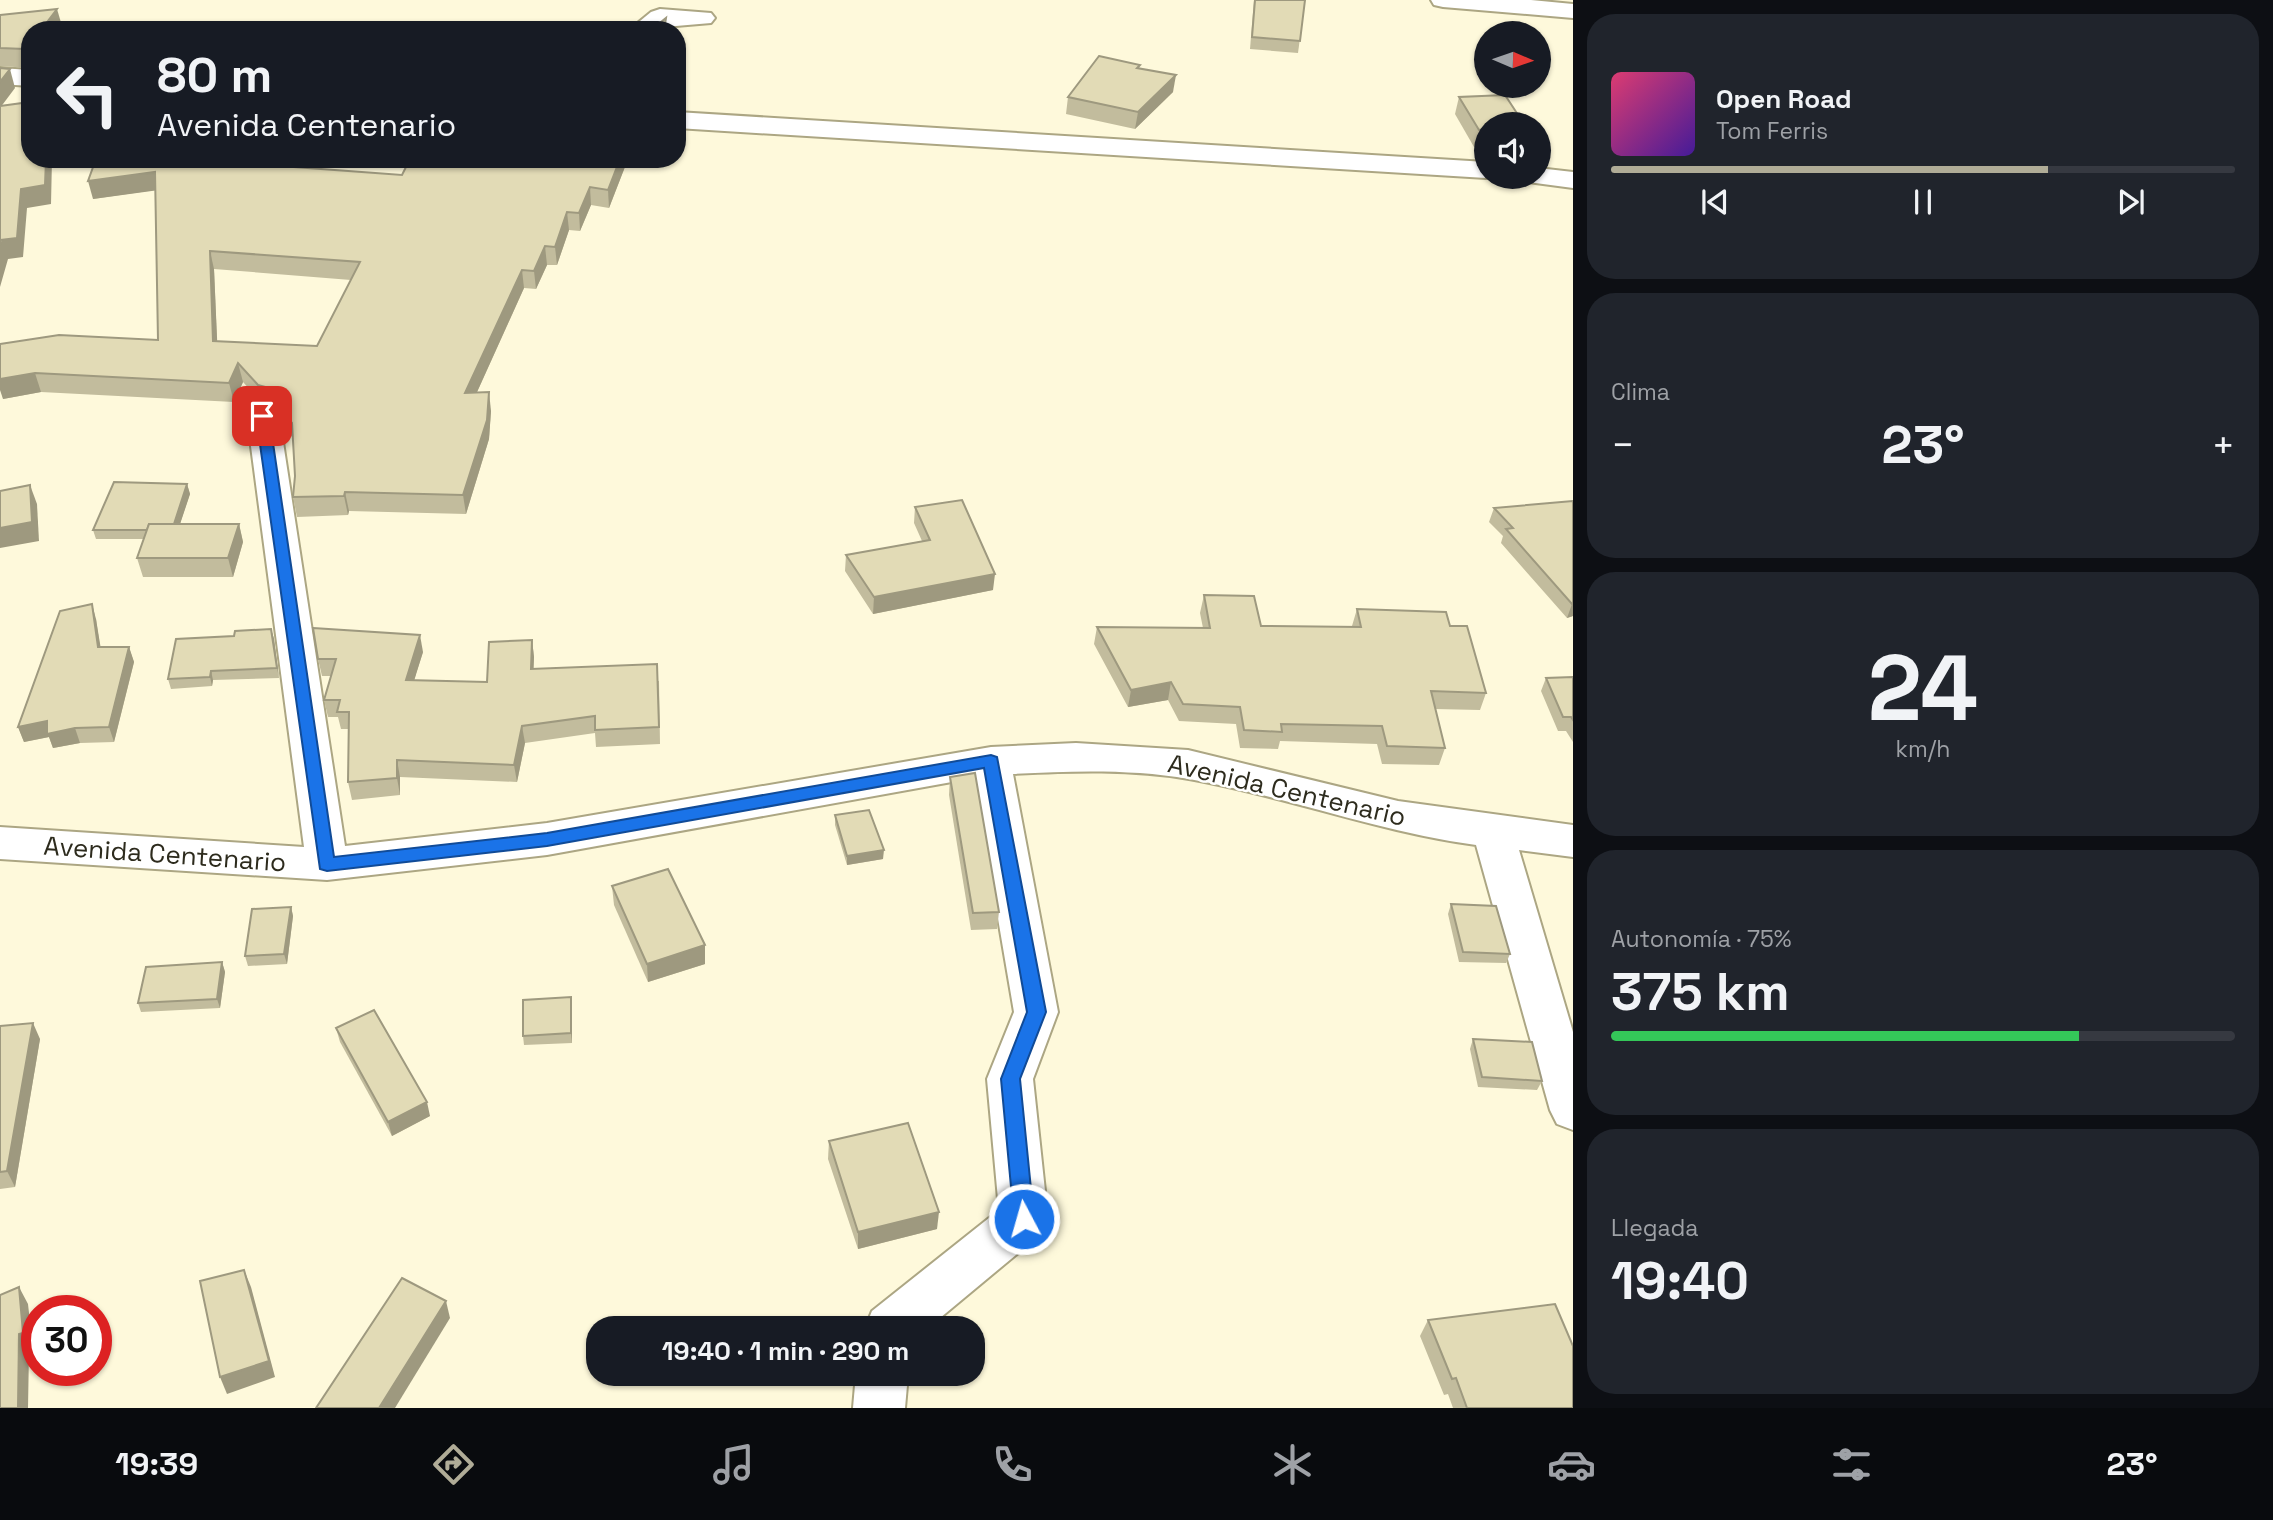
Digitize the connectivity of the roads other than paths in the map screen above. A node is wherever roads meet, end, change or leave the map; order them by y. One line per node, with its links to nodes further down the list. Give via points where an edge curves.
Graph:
1 (1443, 0): 2 (street)
2 (1573, 12)
3 (702, 18): 4 (street, via 660,17)
4 (654, 21)
5 (0, 76): 6 (street)
6 (21, 77)
7 (686, 121): 8 (street)
8 (1474, 169)
9 (1551, 177): 10 (street)
10 (1573, 180)
11 (262, 416): 16 (street)
12 (991, 761): 13 (street, Avenida Centenario, via 1065,756 1162,761 1247,777 1374,812); 16 (street, Avenida Centenario, via 547,839); 18 (street, via 1036,1012 1010,1079 1024,1219)
13 (1493, 832): 14 (street, Avenida Centenario); 17 (street)
14 (1573, 841)
15 (0, 843): 16 (street, Avenida Centenario)
16 (327, 864)
17 (1573, 1110)
18 (905, 1316)
19 (881, 1386): 20 (street)
20 (879, 1408)

